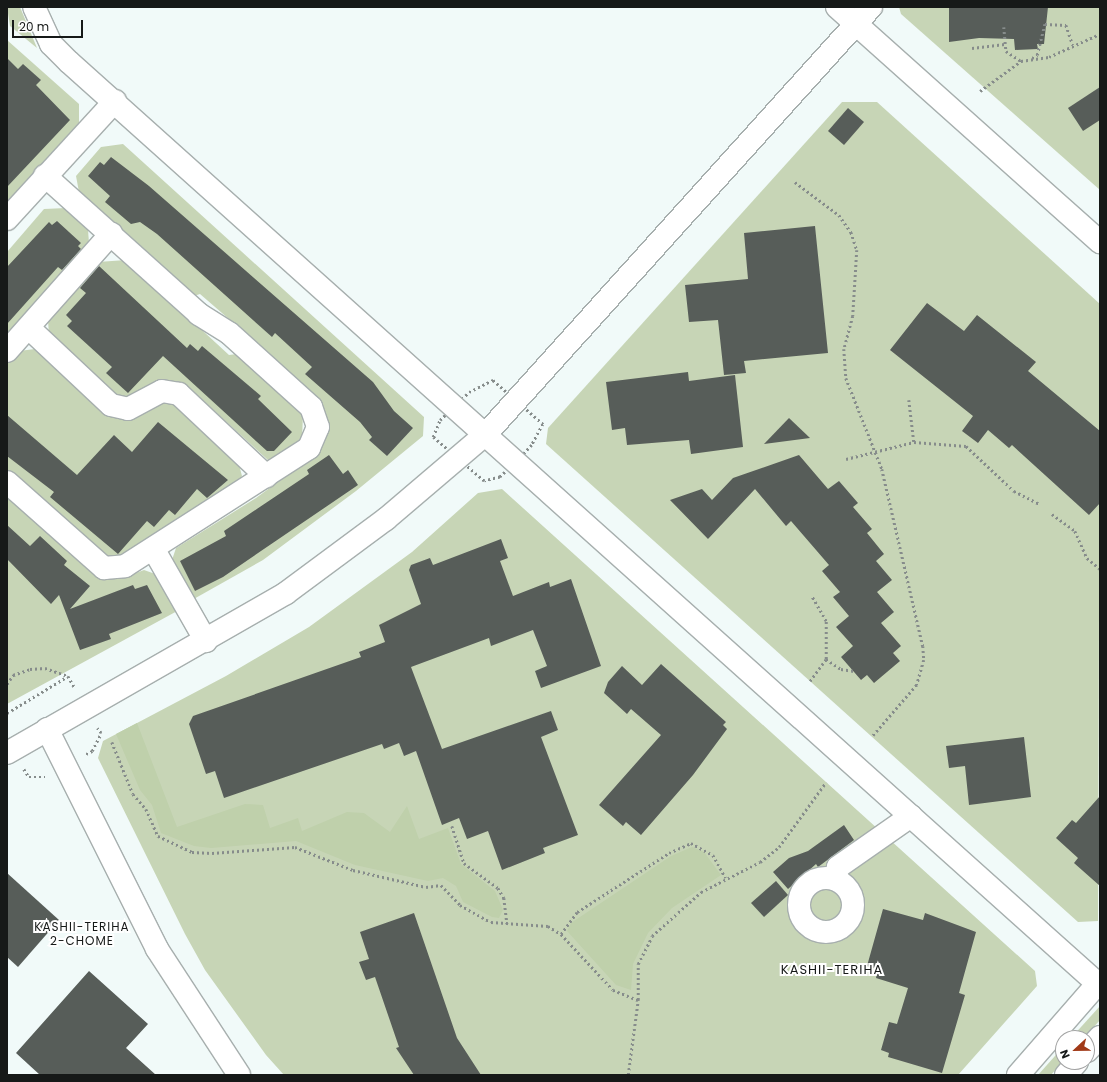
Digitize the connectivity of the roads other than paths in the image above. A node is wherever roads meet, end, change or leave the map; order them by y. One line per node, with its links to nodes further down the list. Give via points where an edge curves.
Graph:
1 (34, 7): 5 (street, via 51,44)
2 (837, 7): 4 (street)
3 (871, 7): 4 (street)
4 (857, 25): 9 (street); 12 (street)
5 (115, 101): 6 (street); 12 (street)
6 (45, 176): 7 (street); 8 (street)
7 (7, 219)
8 (112, 234): 10 (street); 13 (street, via 199,314 229,333 311,407 318,427 312,444)
9 (1100, 242)
10 (30, 329): 11 (street); 13 (street, via 111,405 128,409 162,391 179,394)
11 (7, 351)
12 (486, 434): 16 (street, via 386,519 286,593); 19 (street)
13 (266, 476): 15 (street)
14 (7, 482): 15 (street, via 104,568 125,566)
15 (154, 550): 16 (street)
16 (206, 641): 17 (street)
17 (47, 729): 18 (street); 22 (street, via 157,949 199,1019)
18 (7, 753)
19 (911, 816): 20 (street, via 838,867); 21 (street)
20 (835, 879)
21 (1099, 982): 23 (street)
22 (239, 1075)
23 (1018, 1075)

